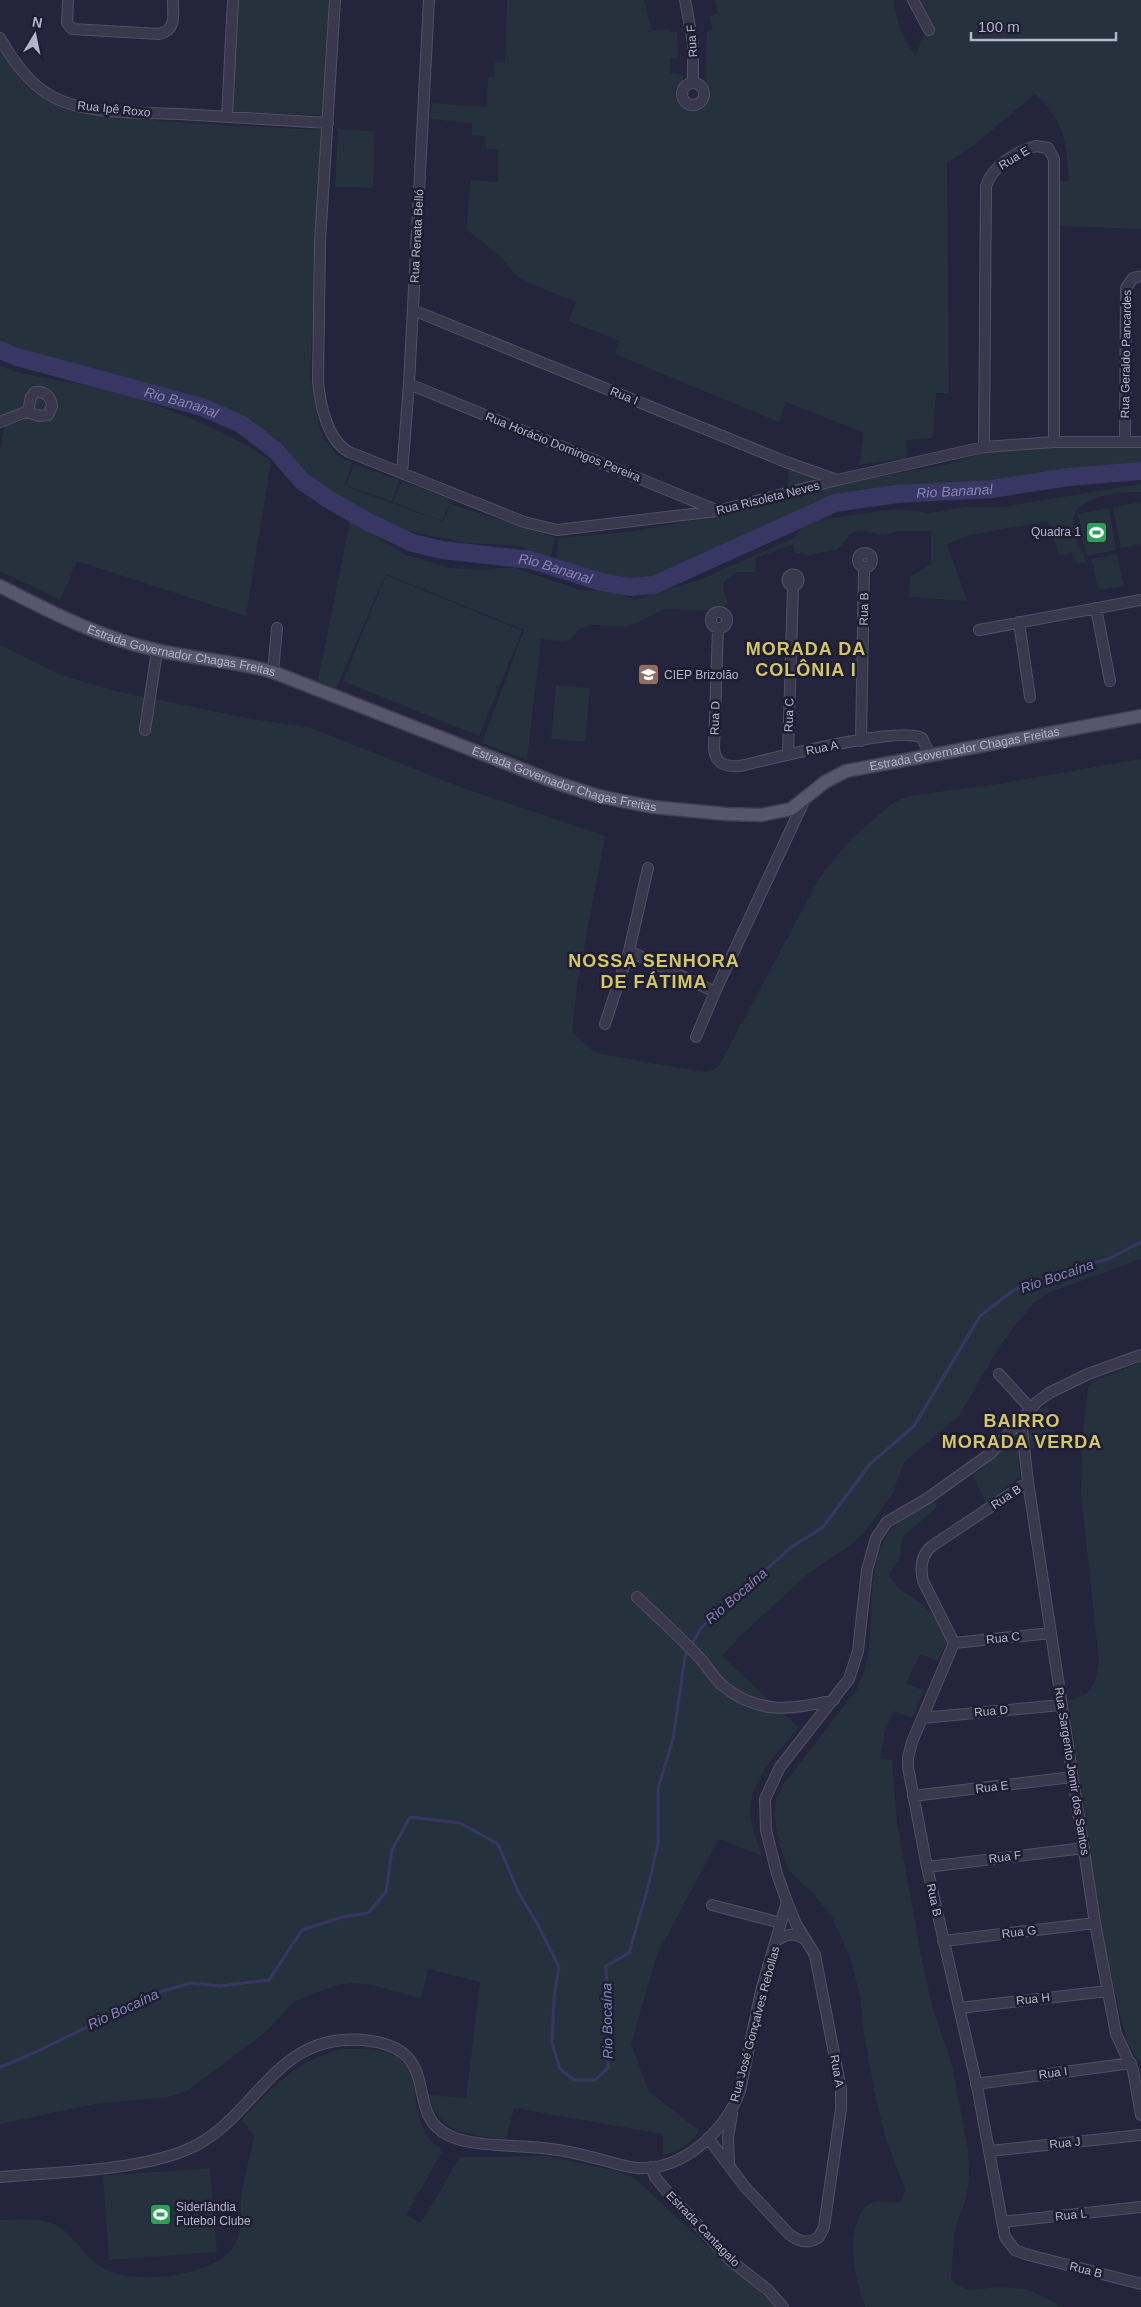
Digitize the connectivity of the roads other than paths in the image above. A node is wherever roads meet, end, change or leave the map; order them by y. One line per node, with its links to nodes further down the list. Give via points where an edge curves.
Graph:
1 (68, 0): 2 (street, via 67,23 72,30 159,34 172,25)
2 (174, 0)
3 (233, 0): 11 (street)
4 (335, 0): 12 (street, Rua Risoleta Neves)
5 (429, 0): 14 (street, Rua Renata Belló)
6 (686, 0): 10 (street, Rua F, via 693,43)
7 (913, 0): 8 (street)
8 (929, 30)
9 (0, 38): 11 (street, Rua Ipê Roxo, via 19,68 36,86 66,102 122,111)
10 (693, 83)
11 (227, 117): 12 (street, Rua Ipê Roxo)
12 (328, 124): 22 (street, Rua Risoleta Neves, via 320,242 318,389 328,425 340,447)
13 (1141, 276): 19 (street, Rua Geraldo Pancardes, via 1133,278 1126,288)
14 (413, 310): 15 (street, Rua Renata Belló); 23 (street, Rua I)
15 (409, 384): 22 (street, Rua Renata Belló); 24 (street, Rua Horácio Domingos Pereira)
16 (27, 412): 17 (street)
17 (0, 422)
18 (1054, 442): 19 (street, Rua Risoleta Neves); 21 (street, Rua Risoleta Neves); 21 (street, Rua E, via 1054,159 1048,148 1036,146 997,168 986,186)
19 (1125, 442): 20 (street, Rua Risoleta Neves)
20 (1141, 442)
21 (984, 447): 23 (street, Rua Risoleta Neves)
22 (402, 473): 24 (street, Rua Risoleta Neves, via 524,522 557,530)
23 (836, 480): 24 (street, Rua Risoleta Neves)
24 (717, 511)
25 (864, 568): 40 (street, Rua B)
26 (0, 586): 34 (main road, Estrada Governador Chagas Freitas, via 82,628)
27 (793, 586): 42 (street, Rua C)
28 (1141, 600): 29 (street)
29 (1096, 608): 30 (street); 36 (street)
30 (1019, 622): 33 (street); 37 (street)
31 (277, 628): 35 (street)
32 (718, 628): 41 (street, Rua D)
33 (979, 630)
34 (157, 651): 35 (main road, Estrada Governador Chagas Freitas); 39 (street)
35 (273, 672): 44 (main road, Estrada Governador Chagas Freitas, via 557,783 616,801 753,815 787,811)
36 (1110, 680)
37 (1030, 697)
38 (1141, 716): 43 (main road, Estrada Governador Chagas Freitas)
39 (145, 730)
40 (861, 741): 42 (street, Rua A); 43 (street, Rua A, via 915,735 924,740)
41 (714, 748): 42 (street, Rua A, via 716,758 729,766)
42 (788, 755)
43 (930, 755): 44 (main road, Estrada Governador Chagas Freitas, via 846,771)
44 (806, 798): 47 (street)
45 (648, 868): 46 (street)
46 (629, 951): 47 (street); 48 (street)
47 (715, 992): 49 (street)
48 (605, 1024)
49 (696, 1037)
50 (1141, 1355): 52 (street, via 1063,1385)
51 (999, 1374): 52 (street)
52 (1031, 1409): 53 (street)
53 (1022, 1421): 54 (street, Rua Sargento Jomir dos Santos); 58 (street, via 983,1459 887,1522 880,1532 869,1562 856,1660 845,1686)
54 (1028, 1482): 56 (street, Rua Sargento Jomir dos Santos); 57 (street, Rua B, via 932,1546 924,1556 921,1571 924,1581)
55 (637, 1597): 58 (street, via 726,1688 742,1698 783,1710)
56 (1051, 1633): 57 (street, Rua C); 59 (street, Rua Sargento Jomir dos Santos)
57 (954, 1644): 60 (street, Rua B)
58 (834, 1700): 65 (street, via 780,1766 765,1799 766,1830)
59 (1061, 1705): 60 (street, Rua D); 61 (street, Rua Sargento Jomir dos Santos)
60 (922, 1718): 62 (street, Rua B, via 908,1758)
61 (1072, 1777): 62 (street, Rua E); 63 (street, Rua Sargento Jomir dos Santos)
62 (913, 1796): 64 (street, Rua B)
63 (1084, 1848): 64 (street, Rua F); 68 (street, Rua Sargento Jomir dos Santos)
64 (926, 1867): 71 (street, Rua B)
65 (787, 1902): 67 (street, Rua José Gonçalves Rebollas); 69 (street, Rua A)
66 (712, 1904): 67 (street)
67 (781, 1923): 70 (street, Rua José Gonçalves Rebollas)
68 (1095, 1923): 71 (street, Rua G); 72 (street, Rua Sargento Jomir dos Santos)
69 (806, 1940): 70 (street, via 791,1934); 81 (street, Rua A, via 816,1961 840,2089 840,2115 824,2227 819,2237 811,2241 800,2240 788,2233)
70 (776, 1941): 76 (street, Rua José Gonçalves Rebollas)
71 (942, 1941): 73 (street, Rua B)
72 (1108, 1991): 73 (street, Rua H); 74 (street, Rua Sargento Jomir dos Santos, via 1118,2040)
73 (959, 2008): 75 (street, Rua B)
74 (1130, 2063): 75 (street, Rua I); 77 (street, Rua Sargento Jomir dos Santos)
75 (976, 2084): 80 (street, Rua B)
76 (735, 2104): 79 (street, Rua José Gonçalves Rebollas); 81 (street, via 728,2127)
77 (1141, 2116)
78 (1141, 2135): 80 (street, Rua J)
79 (708, 2138): 81 (street); 82 (street, Rua José Gonçalves Rebollas, via 678,2159)
80 (990, 2151): 85 (street, Rua B)
81 (729, 2165)
82 (651, 2167): 83 (street, Rua José Gonçalves Rebollas, via 632,2167 564,2151 448,2136 428,2115 417,2074 408,2055 384,2044 350,2040 322,2043 290,2059 222,2126 185,2150 115,2166); 87 (street, Estrada Cantagalo, via 658,2181 730,2260)
83 (0, 2177)
84 (1141, 2207): 85 (street, Rua L)
85 (1002, 2222): 86 (street, Rua B, via 1007,2240 1020,2252)
86 (1141, 2284)
87 (784, 2307)

